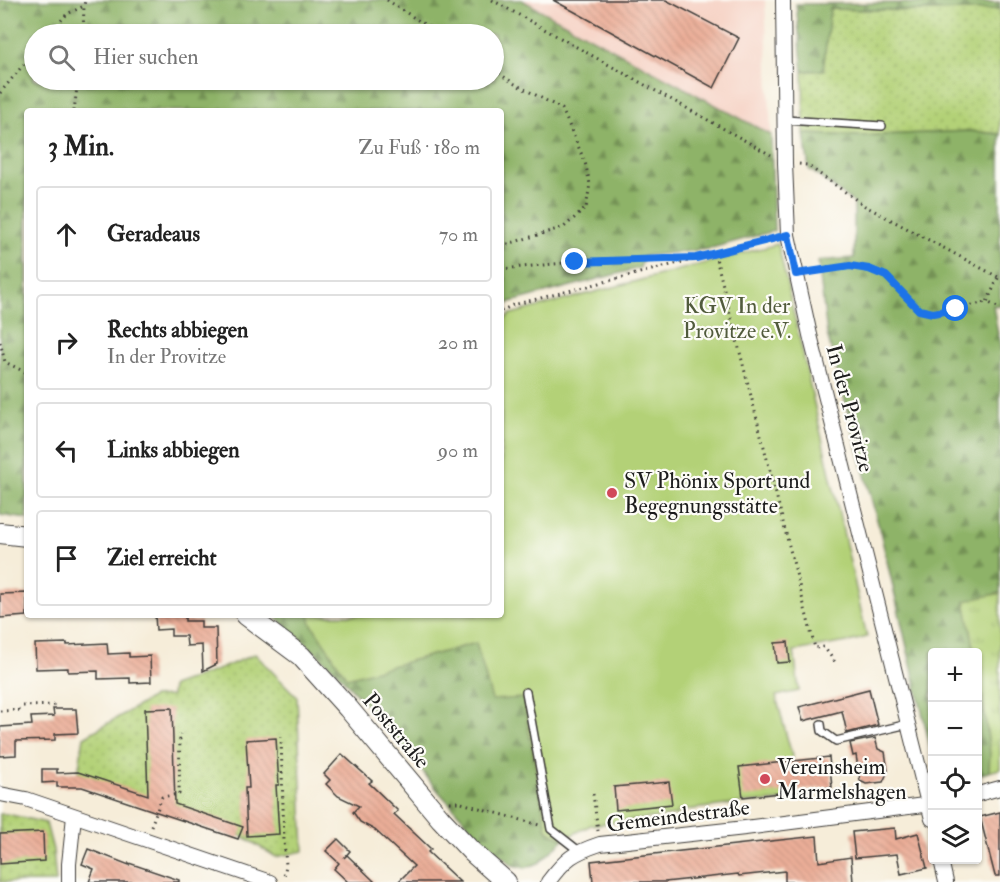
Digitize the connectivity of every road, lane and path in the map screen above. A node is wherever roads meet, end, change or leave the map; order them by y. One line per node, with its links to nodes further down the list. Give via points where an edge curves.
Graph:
1 (85, 0): 5 (path)
2 (387, 0): 8 (path)
3 (492, 0): 16 (path)
4 (783, 0): 14 (street, In der Provitze)
5 (84, 6): 6 (path, via 67,14); 7 (path)
6 (58, 24)
7 (83, 24)
8 (424, 24)
9 (24, 64): 12 (path)
10 (504, 77): 18 (path, via 562,109 585,162 590,184 586,208 564,227)
11 (77, 90): 13 (path)
12 (0, 93)
13 (74, 108)
14 (784, 120): 15 (lane); 16 (street, In der Provitze)
15 (882, 126)
16 (785, 164): 17 (street, In der Provitze); 23 (path, via 807,165 865,206)
17 (788, 235): 19 (path); 22 (street, In der Provitze)
18 (504, 245)
19 (715, 254): 20 (path); 32 (path, via 815,648 824,646)
20 (696, 258): 21 (path); 26 (path)
21 (504, 269)
22 (796, 274): 24 (path, via 850,266 869,269 886,276 919,310 933,313); 37 (street, In der Provitze)
23 (999, 278): 24 (path)
24 (987, 302): 25 (path)
25 (1000, 308)
26 (504, 310)
27 (0, 342): 28 (path, via 5,362)
28 (24, 372)
29 (0, 533): 30 (street)
30 (24, 536)
31 (250, 618): 45 (street, Poststraße, via 301,656)
32 (835, 662)
33 (526, 692): 48 (lane)
34 (59, 705): 35 (path)
35 (0, 711)
36 (821, 724): 37 (lane, via 822,731 836,741)
37 (908, 724): 44 (street, In der Provitze)
38 (180, 734): 49 (path, via 179,795 162,797)
39 (281, 736): 55 (path)
40 (1000, 788): 41 (street)
41 (982, 793)
42 (0, 794): 47 (street)
43 (593, 794): 50 (path)
44 (928, 794)
45 (427, 803): 48 (path, via 458,802); 56 (street, Poststraße)
46 (928, 805): 50 (street, Gemeindestraße)
47 (74, 816): 49 (street); 53 (street)
48 (551, 829): 51 (lane)
49 (145, 840): 54 (street)
50 (600, 844): 51 (street, Gemeindestraße)
51 (579, 851): 57 (street, Gemeindestraße)
52 (942, 864): 58 (street)
53 (69, 882)
54 (270, 882)
55 (284, 882)
56 (506, 882)
57 (548, 882)
58 (946, 882)

